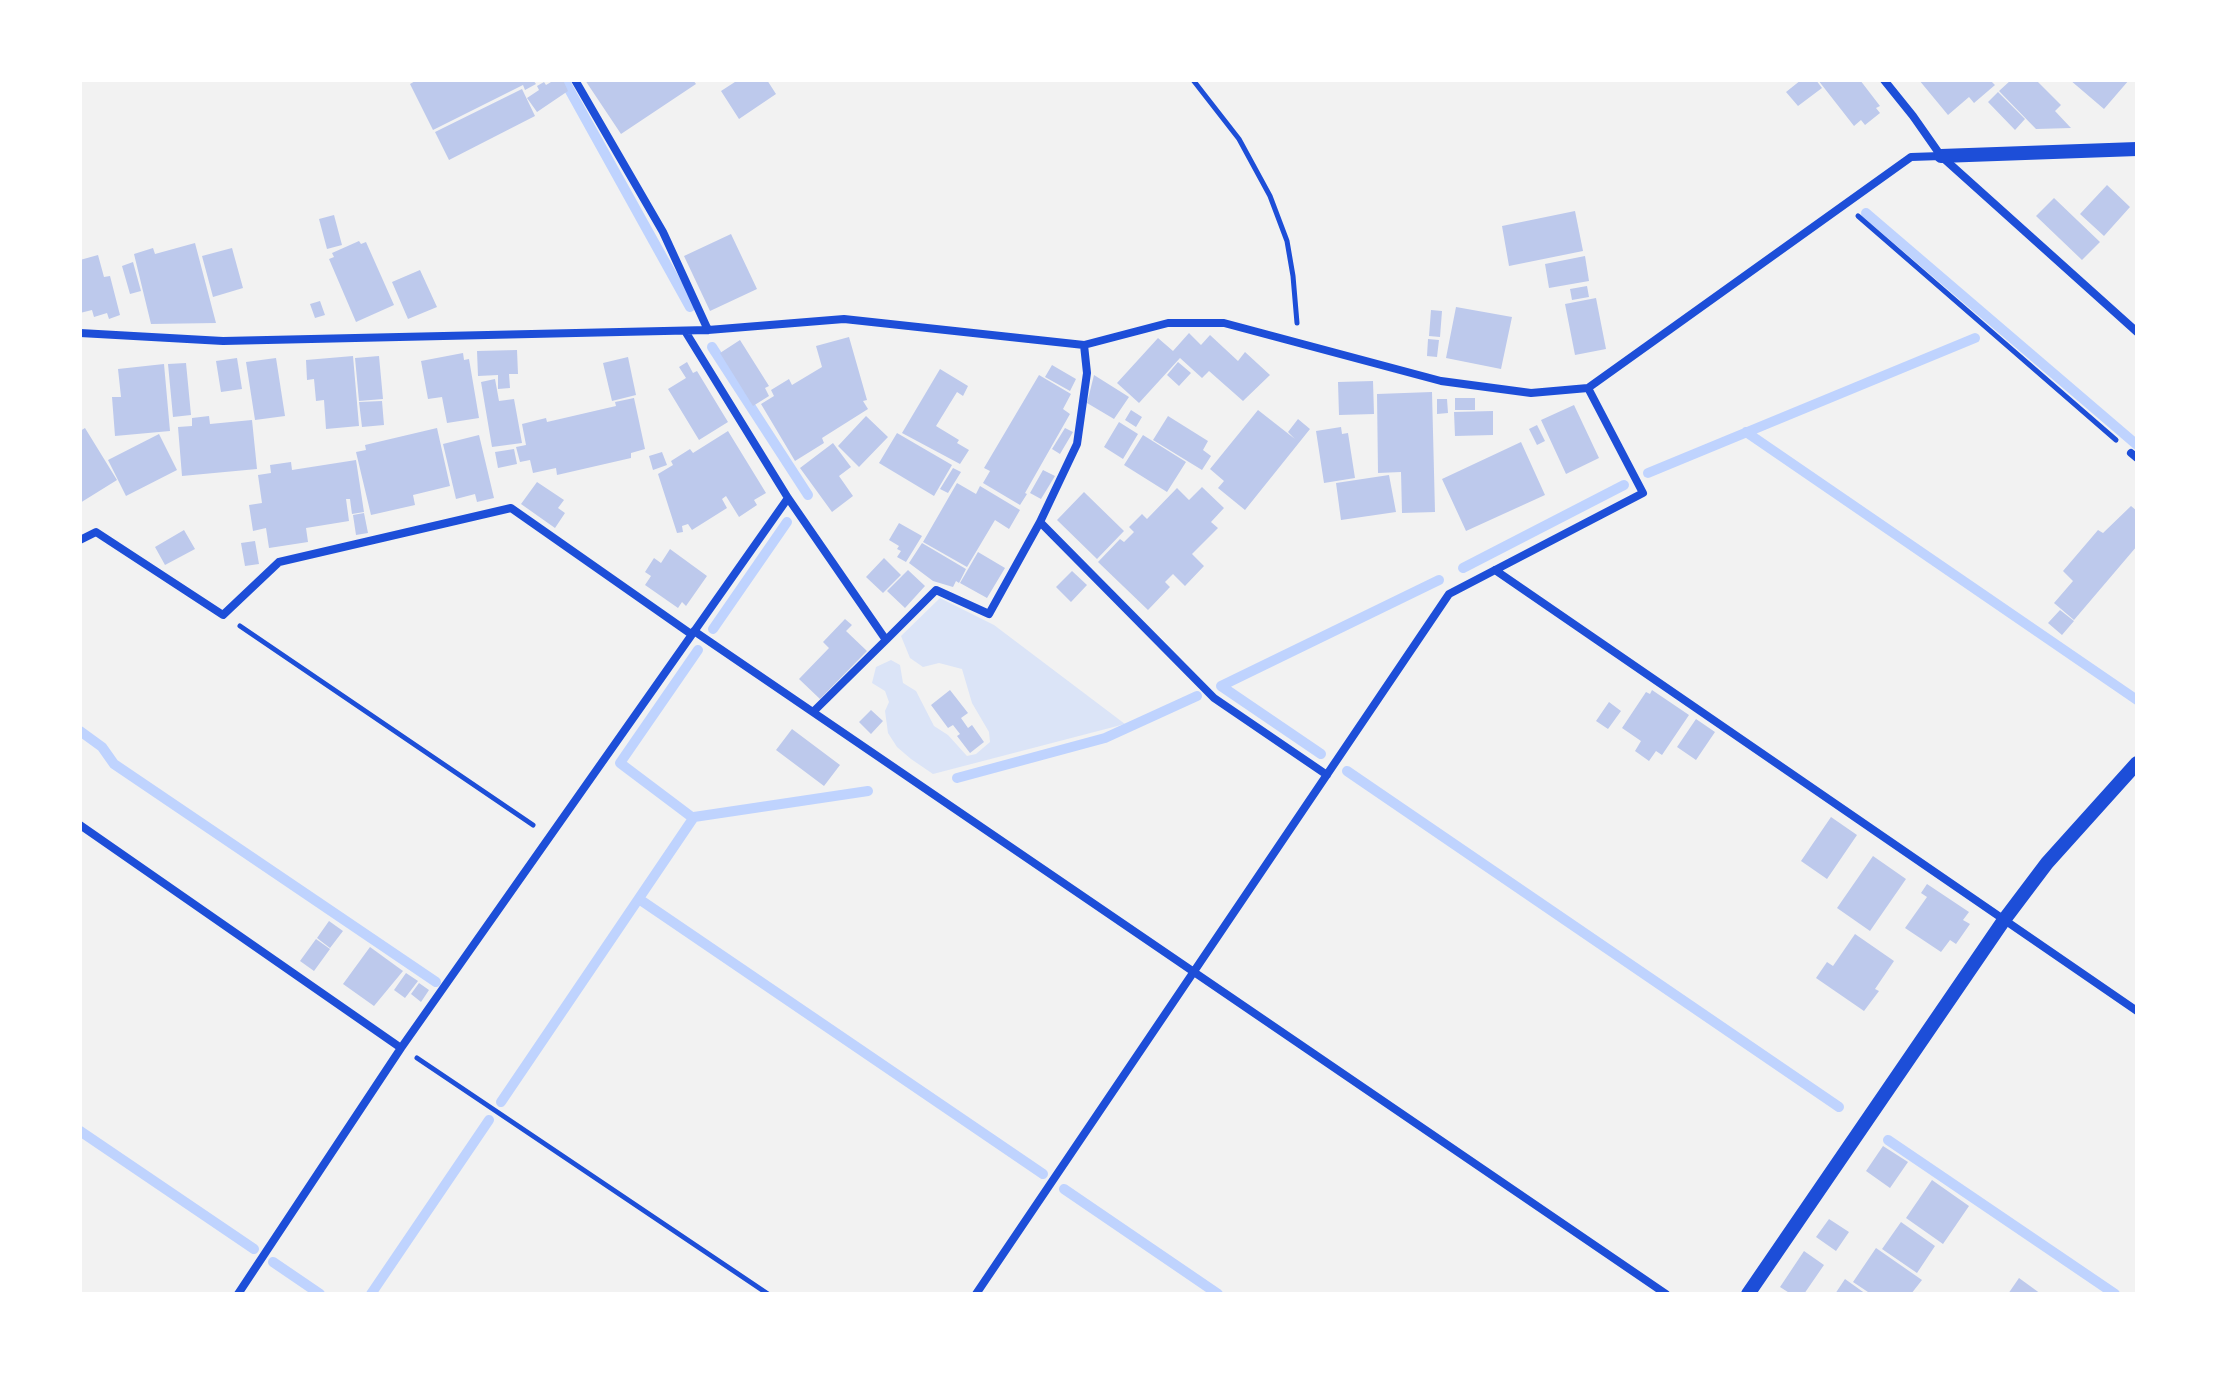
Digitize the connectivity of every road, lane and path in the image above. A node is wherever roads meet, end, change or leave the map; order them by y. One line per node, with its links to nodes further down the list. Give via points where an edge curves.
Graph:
1 (575, 80): 7 (street, via 663,232)
2 (1193, 80): 11 (path, via 1239,139 1270,196 1289,252)
3 (1884, 80): 5 (street)
4 (2137, 149): 5 (street)
5 (1941, 156): 6 (street, via 1911,157); 9 (street)
6 (1846, 205): 13 (street); 14 (path)
7 (708, 330): 8 (street); 12 (street, via 844,319)
8 (685, 331): 10 (street, via 223,341); 15 (street)
9 (2137, 332)
10 (80, 333)
11 (1298, 343): 12 (street, via 1224,323 1168,323); 13 (street, via 1441,381 1531,393)
12 (1084, 345): 16 (street, via 1087,373 1077,444)
13 (1588, 388): 18 (street, via 1643,493)
14 (2134, 456)
15 (788, 498): 20 (street); 21 (street)
16 (1040, 522): 21 (street, via 989,614 936,590); 24 (street, via 1214,698)
17 (80, 540): 19 (street, via 96,532)
18 (1495, 570): 24 (street, via 1449,594); 27 (street)
19 (223, 615): 20 (street, via 279,562 511,508); 26 (path)
20 (693, 633): 22 (street); 26 (street)
21 (886, 640): 22 (street)
22 (813, 712): 28 (street)
23 (2137, 763): 27 (street, via 2047,863)
24 (1327, 775): 28 (street)
25 (80, 825): 30 (street)
26 (549, 836): 30 (street)
27 (2004, 920): 29 (street); 35 (street)
28 (1195, 974): 33 (street); 34 (street)
29 (2137, 1011)
30 (401, 1048): 31 (street); 32 (path)
31 (238, 1294)
32 (768, 1294)
33 (976, 1294)
34 (1666, 1294)
35 (1748, 1294)

